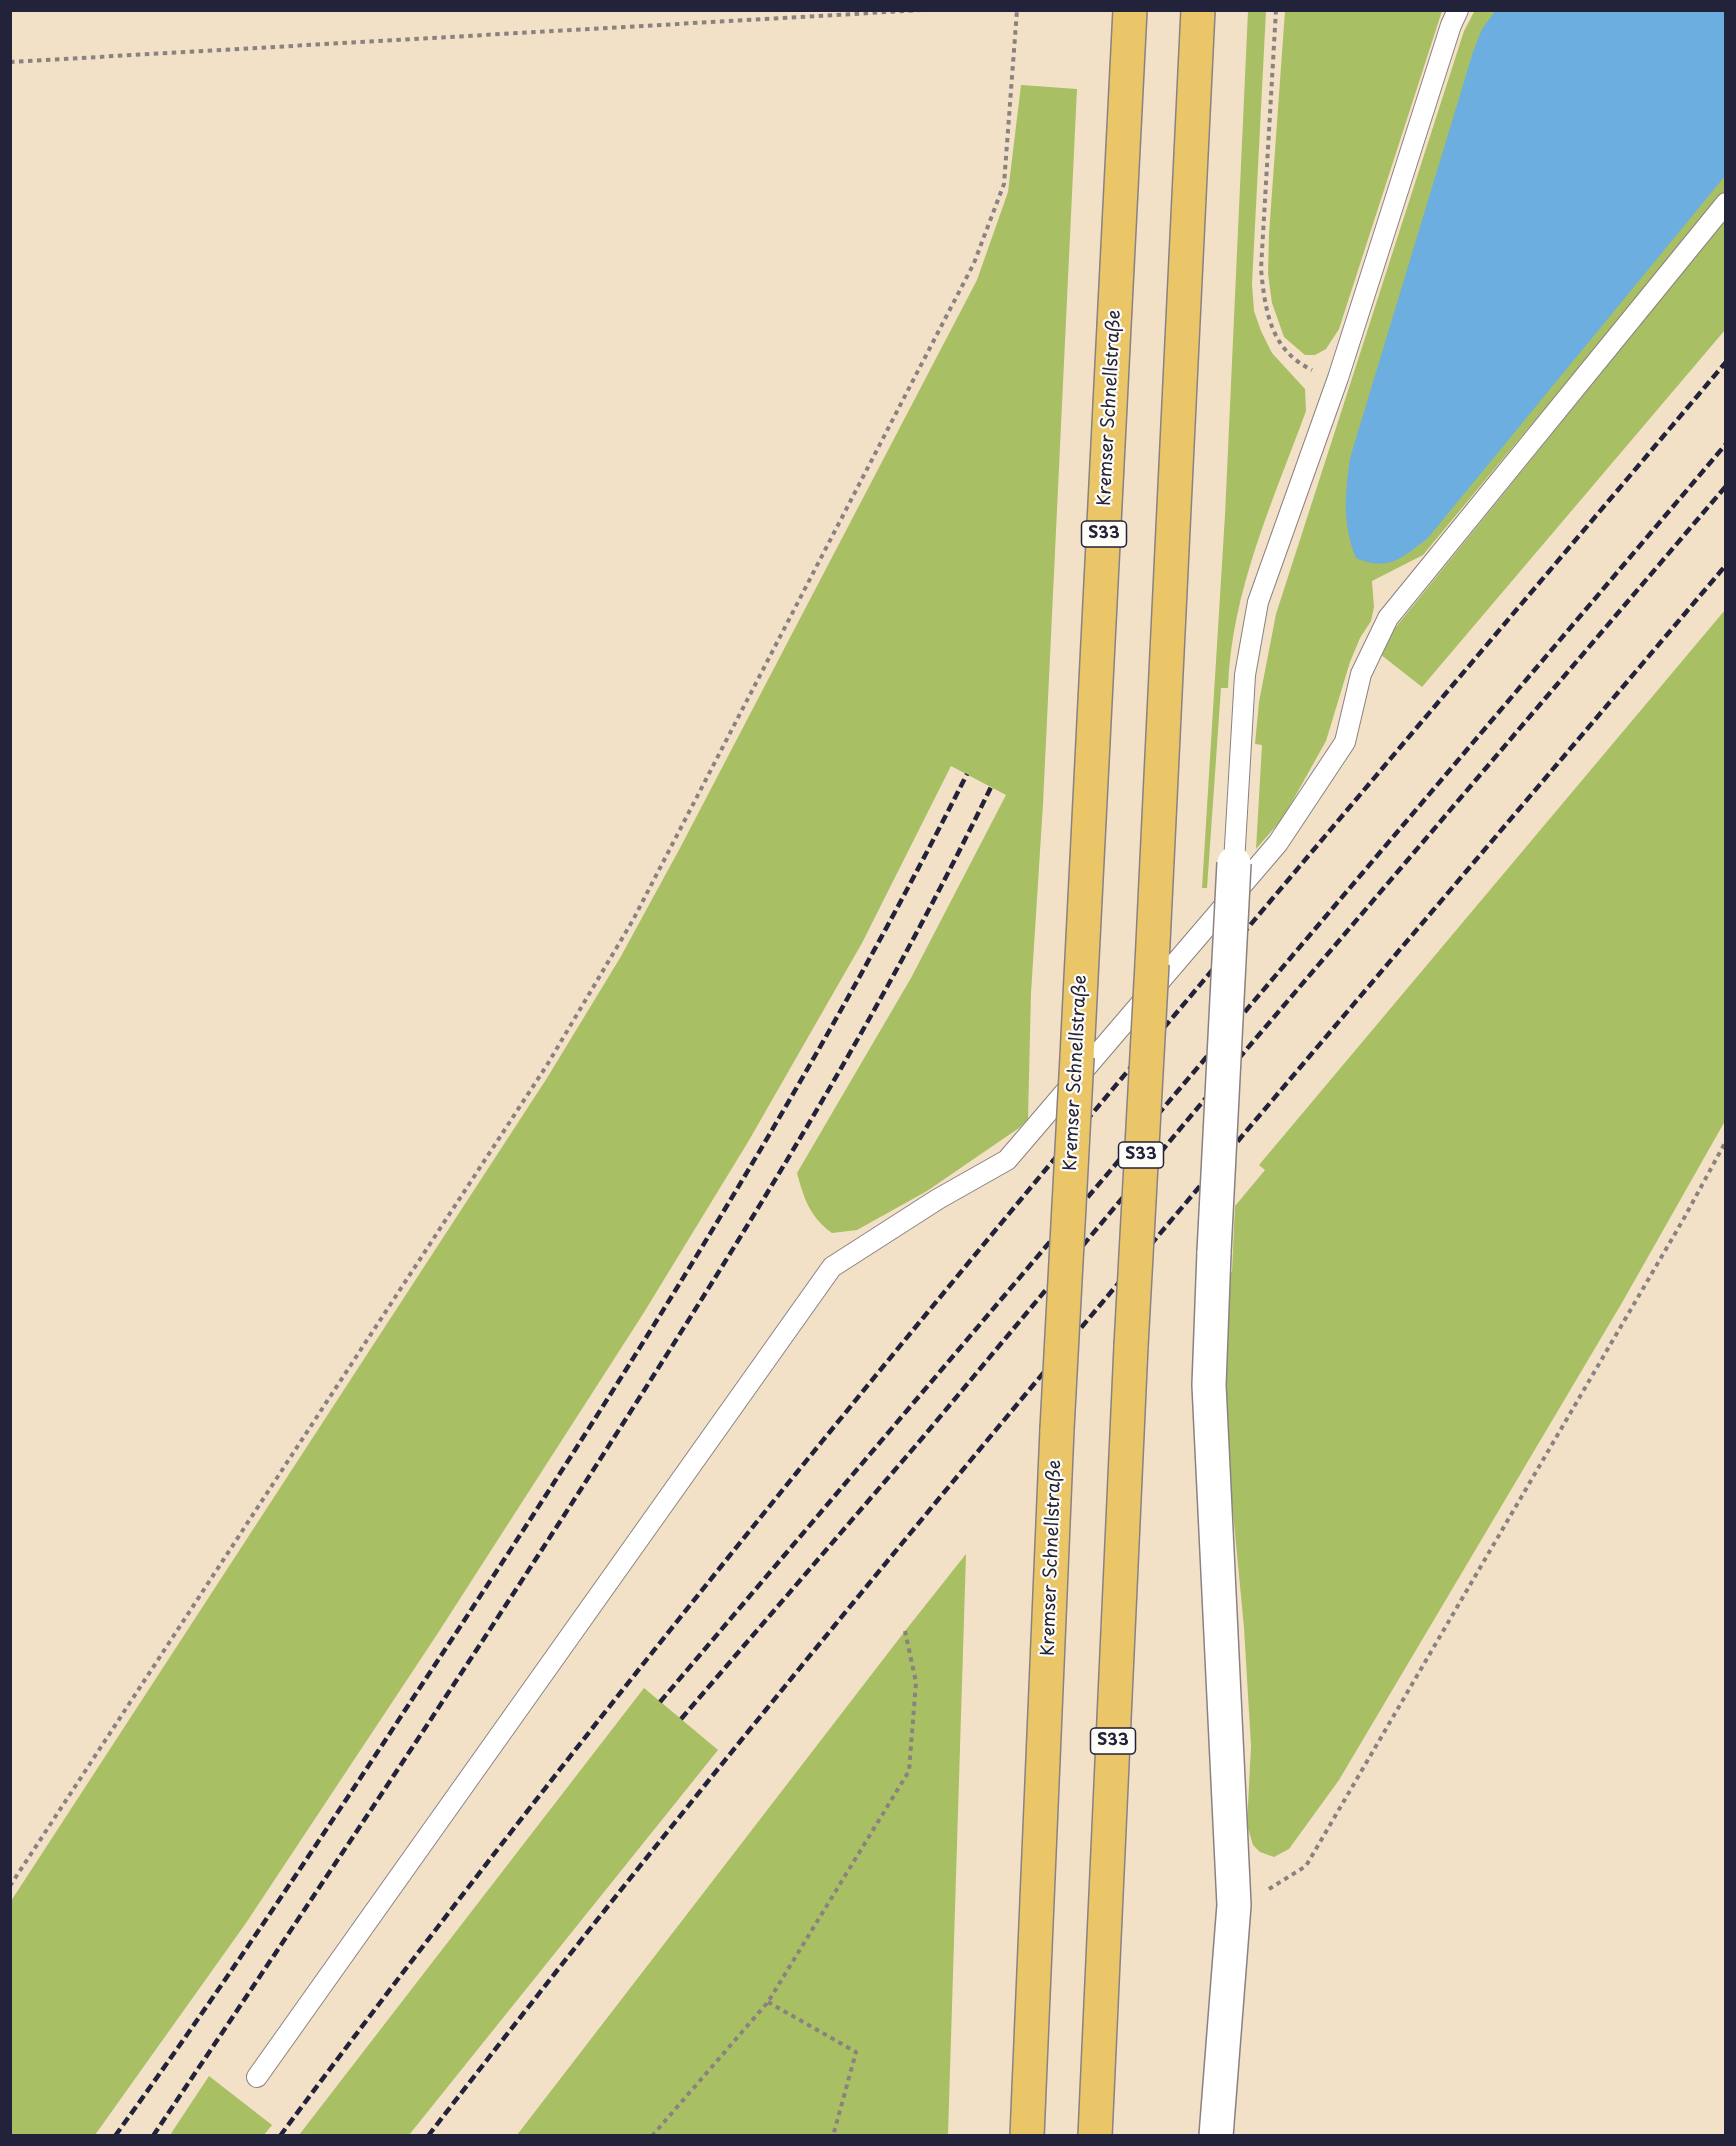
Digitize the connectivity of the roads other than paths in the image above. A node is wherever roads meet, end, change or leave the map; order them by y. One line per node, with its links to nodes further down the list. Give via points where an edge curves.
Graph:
1 (1130, 10): 7 (highway, Kremser Schnellstraße / S33, bridge, via 1057,1429)
2 (1198, 10): 8 (highway, S33, bridge)
3 (1458, 10): 5 (lane, via 1338,378 1271,562 1250,637)
4 (1725, 203): 6 (lane, via 1388,618 1360,674 1345,742 1278,843 1006,1160 832,1267)
5 (1234, 863): 9 (street, bridge, via 1209,1384 1234,1905)
6 (257, 2077)
7 (1027, 2136)
8 (1095, 2136)
9 (1216, 2136)

